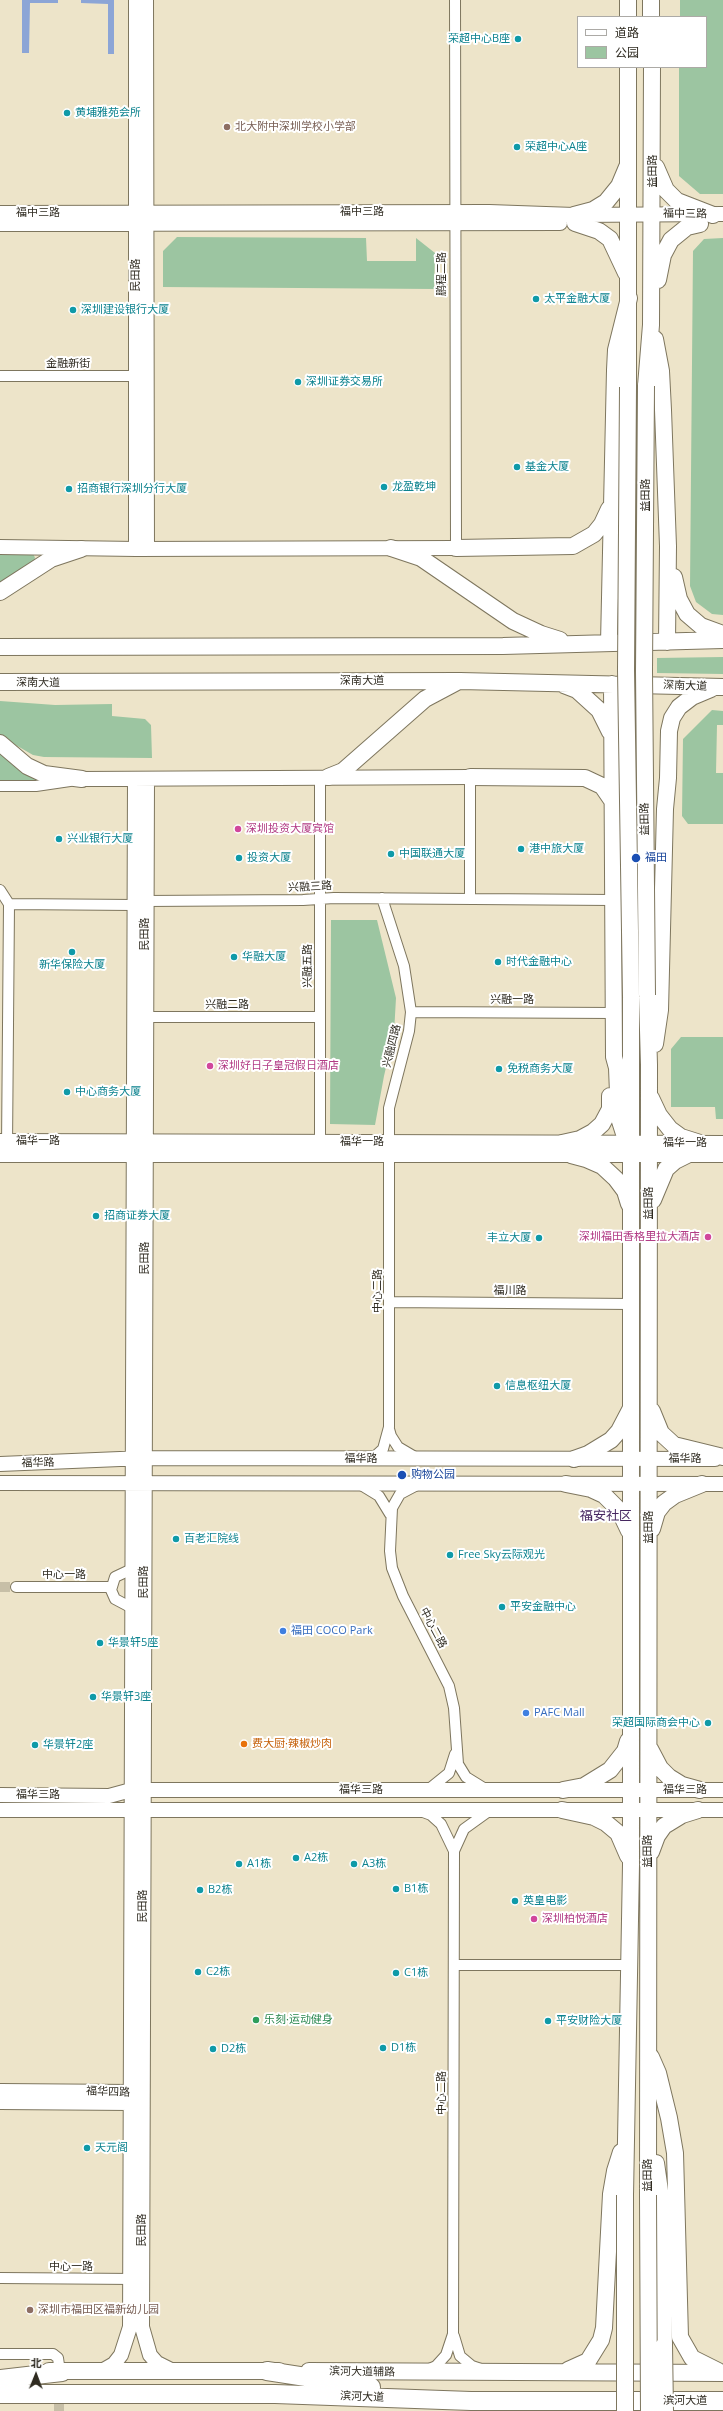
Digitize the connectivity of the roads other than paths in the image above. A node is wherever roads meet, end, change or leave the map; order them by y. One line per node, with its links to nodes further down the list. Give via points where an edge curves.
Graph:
1 (136, 0): 13 (street, 民田路)
2 (146, 0): 13 (street, 民田路)
3 (455, 0): 14 (street, 鹏程二路)
4 (628, 0): 6 (main road)
5 (651, 0): 7 (main road)
6 (628, 16)
7 (651, 16)
8 (628, 68): 10 (main road, 益田路)
9 (652, 68): 11 (main road, 益田路)
10 (629, 162): 16 (main road, via 611,198 600,207); 17 (main road, 益田路)
11 (653, 163): 15 (main road, via 666,190 677,201); 18 (main road, 益田路)
12 (0, 213): 13 (street, 福中三路)
13 (141, 218): 14 (street, 福中三路); 19 (street, 福中三路); 26 (street, 民田路); 33 (street, 民田路)
14 (454, 218): 16 (street, 福中三路); 32 (street, 鹏程二路)
15 (720, 218): 18 (street, 福中三路); 20 (street, 福中三路)
16 (574, 219): 17 (street, 福中三路); 21 (main road, via 610,239)
17 (629, 219): 18 (street, 福中三路); 21 (main road, 益田路)
18 (652, 219): 20 (street, 福中三路); 23 (main road, 益田路)
19 (0, 224)
20 (700, 224): 23 (main road, via 680,232 666,248)
21 (628, 276): 22 (main road, 益田路)
22 (629, 298): 27 (main road, via 616,350); 61 (main road, 益田路, bridge, via 626,670)
23 (651, 302): 24 (main road, 益田路)
24 (651, 325): 28 (main road, via 661,371); 61 (main road, 益田路, bridge, via 646,386)
25 (0, 376): 26 (street, 金融新街)
26 (136, 376): 33 (street, 民田路)
27 (612, 499): 32 (main road, via 599,529 573,546); 38 (main road)
28 (668, 546): 35 (main road, via 676,591 682,606 701,626); 37 (main road)
29 (0, 547): 30 (street)
30 (81, 548): 33 (street); 34 (main road, via 51,559)
31 (391, 548): 32 (street); 33 (street); 39 (main road, via 421,558 513,621 541,634)
32 (456, 548)
33 (141, 549)
34 (0, 592)
35 (723, 634)
36 (723, 640): 37 (main road)
37 (667, 642): 38 (main road)
38 (609, 643): 39 (main road)
39 (573, 644): 40 (main road)
40 (0, 647)
41 (460, 680): 42 (main road, 深南大道); 43 (main road, 深南大道); 48 (main road, via 416,706 347,768)
42 (0, 682)
43 (561, 683): 44 (main road, 深南大道); 46 (main road, via 577,690 599,710 608,724)
44 (612, 684): 45 (main road, 深南大道); 46 (main road)
45 (721, 687): 67 (main road, via 685,702 675,713 670,725 665,809 660,1010)
46 (612, 740): 53 (main road)
47 (0, 743): 50 (main road, via 26,766 40,772)
48 (324, 777): 49 (street); 51 (street); 56 (street, 兴融五路)
49 (470, 777): 53 (main road, via 585,778 602,786); 57 (street)
50 (82, 779): 51 (street); 52 (street, via 36,786)
51 (141, 779): 59 (street, 民田路)
52 (0, 786)
53 (613, 802): 58 (main road)
54 (0, 890): 60 (street)
55 (382, 898): 56 (street, 兴融三路); 57 (street, 兴融三路); 62 (street, 兴融四路, via 404,966)
56 (320, 899): 59 (street, 兴融三路); 65 (street, 兴融五路)
57 (470, 899): 58 (street, 兴融三路)
58 (613, 900): 63 (main road)
59 (140, 903): 60 (street, 兴融三路); 64 (street, 民田路)
60 (9, 904): 70 (street)
61 (639, 996): 66 (main road, 益田路); 67 (main road, 益田路)
62 (411, 1012): 63 (street, 兴融一路); 76 (street, 兴融四路, via 409,1031 389,1102)
63 (614, 1013): 68 (main road, via 614,1057)
64 (139, 1017): 65 (street, 兴融二路); 74 (street, 民田路)
65 (320, 1017): 75 (street, 兴融五路)
66 (631, 1022): 68 (main road); 73 (main road, 益田路)
67 (649, 1065): 69 (main road, 益田路)
68 (617, 1068): 73 (main road, via 619,1118); 77 (main road, via 610,1079 610,1109 602,1124)
69 (649, 1094): 71 (main road, via 659,1115 670,1129 681,1137); 78 (main road, 益田路)
70 (3, 1141): 74 (street, 福华一路); 79 (street)
71 (700, 1143): 72 (street, 福华一路); 78 (street, 福华一路)
72 (723, 1143)
73 (630, 1147): 77 (street, 福华一路); 78 (street, 福华一路); 83 (main road, 益田路)
74 (139, 1148): 75 (street, 福华一路); 79 (street, 福华一路); 89 (street, 民田路)
75 (320, 1149): 76 (street, 福华一路)
76 (389, 1149): 77 (street, 福华一路); 84 (street, 中心二路)
77 (566, 1149): 83 (main road, via 602,1166 616,1179)
78 (649, 1149): 80 (street, 福华一路); 82 (main road, 益田路)
79 (3, 1155)
80 (687, 1155): 81 (street, 福华一路); 82 (main road, via 675,1161 666,1170)
81 (723, 1155)
82 (649, 1209): 86 (main road, 益田路)
83 (631, 1210): 85 (main road, 益田路)
84 (390, 1302): 85 (street, 福川路); 88 (street, 中心二路)
85 (631, 1304): 87 (main road, 益田路)
86 (649, 1402): 90 (main road, via 657,1427 670,1442 679,1447); 95 (main road, 益田路)
87 (631, 1404): 93 (main road, via 624,1422 611,1440 594,1451); 94 (main road, 益田路)
88 (389, 1427): 91 (street, 中心二路, via 384,1449); 92 (street, 中心二路, via 398,1447)
89 (138, 1458): 91 (street, 福华路); 96 (street, 福华路); 98 (street, 民田路)
90 (723, 1458): 95 (street, 福华路)
91 (372, 1459): 92 (street, 福华路)
92 (422, 1459): 93 (street, 福华路)
93 (574, 1459): 94 (street, 福华路)
94 (631, 1459): 95 (street, 福华路); 102 (main road, 益田路)
95 (649, 1459): 103 (main road, 益田路)
96 (0, 1464)
97 (0, 1483): 98 (street, 福华路)
98 (138, 1484): 99 (street, 福华路); 109 (street, 民田路); 116 (street, 民田路)
99 (357, 1484): 100 (street, 福华路); 106 (street, via 376,1494)
100 (418, 1484): 101 (street, 福华路); 106 (street, 中心二路, via 397,1497)
101 (566, 1484): 102 (street, 福华路); 107 (main road, via 592,1489 612,1502 625,1520)
102 (631, 1484): 103 (street, 福华路); 107 (main road, 益田路)
103 (649, 1484): 104 (street, 福华路); 108 (main road, 益田路)
104 (702, 1484): 105 (street, 福华路); 108 (main road, via 675,1495 661,1506)
105 (723, 1484)
106 (390, 1514): 115 (street, 中心二路, via 390,1552 394,1575 450,1686)
107 (631, 1540): 113 (main road, 益田路)
108 (648, 1540): 114 (main road, 益田路)
109 (132, 1569): 110 (street, via 115,1577); 112 (street, 民田路)
110 (111, 1586): 111 (street, 中心一路); 112 (street, via 115,1599)
111 (16, 1587)
112 (132, 1608): 116 (street, 民田路)
113 (631, 1734): 119 (main road, via 625,1752 610,1770 584,1786); 120 (main road, 益田路)
114 (648, 1746): 121 (main road, 益田路); 122 (main road, via 669,1778)
115 (456, 1752): 117 (street, 中心二路, via 449,1773); 118 (street, 中心二路, via 463,1773)
116 (137, 1790): 117 (street, 福华三路); 124 (street, 福华三路, via 109,1796); 126 (street, 民田路)
117 (428, 1790): 118 (street, 福华三路)
118 (487, 1790): 119 (street, 福华三路)
119 (563, 1790): 120 (street, 福华三路)
120 (631, 1790): 121 (street, 福华三路); 130 (main road, 益田路)
121 (649, 1790): 122 (street, 福华三路); 131 (main road, 益田路)
122 (700, 1790): 123 (street, 福华三路)
123 (723, 1790)
124 (0, 1795)
125 (0, 1810): 126 (street, 福华三路)
126 (137, 1810): 127 (street, 福华三路); 141 (street, 民田路)
127 (417, 1810): 128 (street, 福华三路); 134 (street, 中心二路, via 431,1815 441,1824)
128 (491, 1810): 129 (street, 福华三路); 134 (street, 中心二路, via 464,1829)
129 (562, 1810): 130 (street, 福华三路); 135 (main road, via 594,1817 606,1823 618,1833 626,1847)
130 (631, 1810): 131 (street, 福华三路); 135 (main road, 益田路)
131 (649, 1810): 132 (street, 福华三路); 136 (main road, 益田路)
132 (698, 1810): 133 (street, 福华三路); 136 (main road, via 682,1815 664,1826 657,1836)
133 (723, 1810)
134 (454, 1851): 137 (street, 中心二路)
135 (631, 1865): 138 (main road, 益田路)
136 (648, 1867): 139 (main road, 益田路)
137 (454, 1965): 138 (street); 147 (street, 中心二路)
138 (630, 1965): 143 (main road, 益田路)
139 (648, 2050): 144 (main road, 益田路, via 648,2132); 157 (main road, via 658,2073 673,2140 680,2337 692,2358)
140 (0, 2091): 141 (street, 福华四路)
141 (135, 2097): 142 (street, 福华四路); 146 (street, 民田路)
142 (0, 2102)
143 (626, 2140): 156 (main road, via 613,2183 601,2340 588,2361); 162 (main road, 益田路, bridge)
144 (654, 2197): 163 (main road, 益田路, bridge); 164 (main road, bridge)
145 (0, 2278): 146 (street, 中心一路)
146 (136, 2279): 151 (street, 民田路, via 142,2327 148,2350 157,2363); 154 (street, 民田路, via 127,2341 118,2360)
147 (453, 2334): 153 (street, 中心二路, via 457,2351 464,2360 472,2366); 155 (street, 中心二路, via 450,2348 442,2361)
148 (0, 2354): 149 (street, via 53,2354 58,2358)
149 (61, 2368): 150 (main road, 滨河大道辅路); 154 (main road, 滨河大道辅路); 158 (highway)
150 (0, 2370)
151 (173, 2371): 152 (main road, 滨河大道辅路); 154 (main road, 滨河大道辅路)
152 (267, 2371): 155 (main road, 滨河大道辅路); 160 (highway)
153 (488, 2371): 155 (main road, 滨河大道辅路); 156 (main road, 滨河大道辅路)
154 (100, 2372)
155 (419, 2373)
156 (560, 2373): 157 (main road, 滨河大道辅路)
157 (723, 2373)
158 (0, 2379)
159 (0, 2394): 160 (highway, 滨河大道, via 275,2394)
160 (471, 2401): 161 (highway, 滨河大道)
161 (723, 2401)
162 (625, 2411)
163 (649, 2411)
164 (665, 2411)

